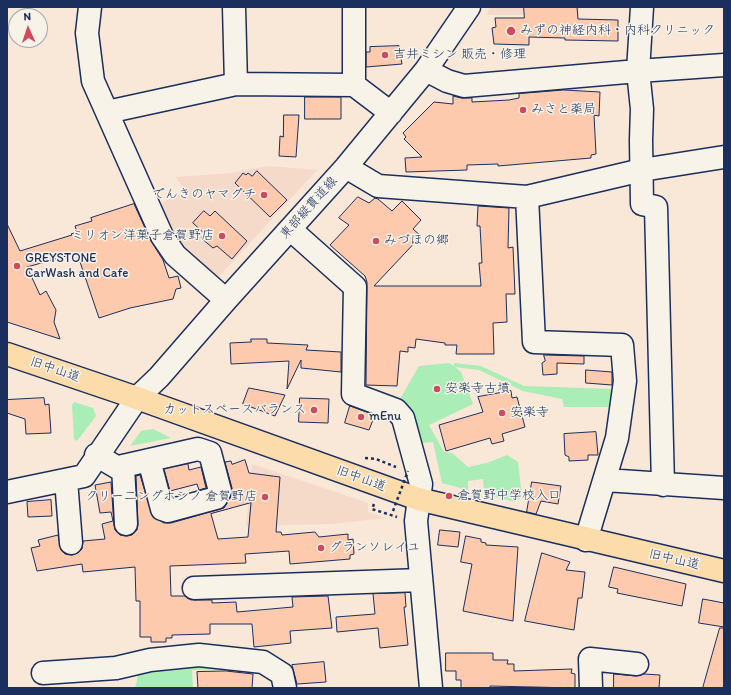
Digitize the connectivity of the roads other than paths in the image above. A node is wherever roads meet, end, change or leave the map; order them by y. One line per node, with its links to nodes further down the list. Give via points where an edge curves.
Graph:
1 (90, 7): 11 (street, via 87,34 93,81)
2 (234, 7): 9 (street)
3 (354, 7): 10 (street)
4 (469, 7): 7 (street, 東部縦貫道線)
5 (642, 7): 8 (street)
6 (724, 65): 8 (street)
7 (426, 70): 8 (street, via 464,86); 12 (street, 東部縦貫道線)
8 (638, 71): 15 (street, via 642,109)
9 (236, 84): 10 (street); 11 (street)
10 (354, 85): 12 (street)
11 (107, 112): 18 (street, via 162,236 175,255)
12 (391, 114): 14 (street, 東部縦貫道線)
13 (724, 157): 15 (street)
14 (346, 167): 16 (street, via 378,186); 17 (street, 東部縦貫道線)
15 (642, 170): 16 (street); 26 (street, via 642,204 656,207)
16 (527, 197): 25 (street, via 534,342 622,345 625,381 617,438)
17 (290, 229): 18 (street, 東部縦貫道線); 29 (street, via 355,287 353,394 396,410 403,418 421,484)
18 (226, 300): 20 (street, 東部縦貫道線, via 159,377)
19 (7, 354): 20 (main road, 旧中山道)
20 (137, 398): 21 (street, 東部縦貫道線); 29 (main road, 旧中山道)
21 (96, 456): 23 (street, via 118,468); 24 (street, 東部縦貫道線)
22 (149, 460): 23 (street)
23 (123, 466): 30 (street)
24 (75, 478): 28 (street); 32 (street)
25 (604, 480): 26 (street); 31 (street)
26 (663, 485): 27 (street)
27 (724, 488)
28 (7, 492)
29 (418, 499): 31 (main road, 旧中山道); 34 (street, via 416,521)
30 (126, 524)
31 (586, 540): 33 (main road, 旧中山道)
32 (70, 543)
33 (724, 571)
34 (421, 580): 35 (street); 39 (street)
35 (194, 588)
36 (637, 664): 40 (street, via 590,659)
37 (43, 673): 38 (street, via 116,668 150,660 198,655 263,662 282,674)
38 (285, 688)
39 (432, 688)
40 (591, 688)

